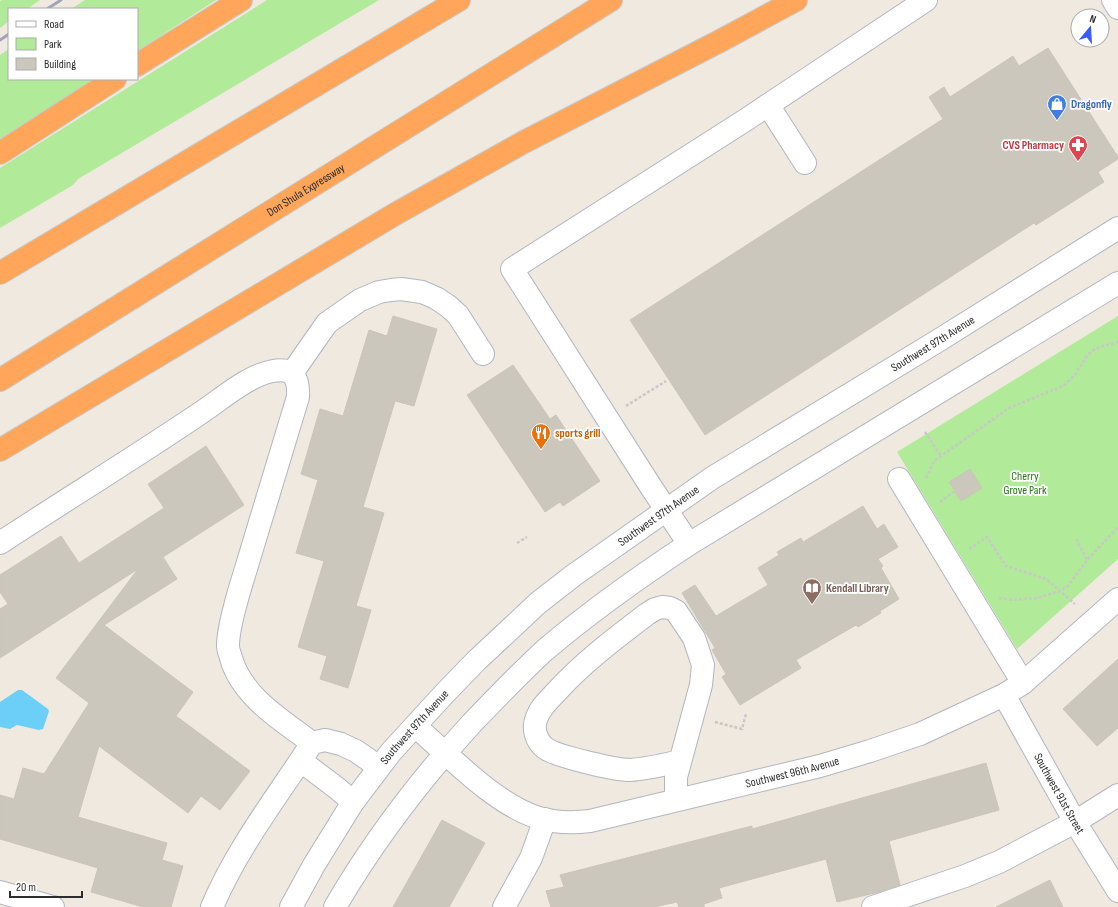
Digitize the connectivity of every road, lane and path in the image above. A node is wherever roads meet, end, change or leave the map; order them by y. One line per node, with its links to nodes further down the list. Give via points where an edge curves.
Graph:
1 (241, 0): 8 (highway)
2 (459, 0): 14 (highway)
3 (611, 0): 19 (highway, Don Shula Expressway)
4 (796, 0): 23 (highway, via 396,212)
5 (926, 0): 10 (street)
6 (1113, 0): 7 (street)
7 (1118, 8)
8 (138, 64)
9 (113, 80): 11 (highway)
10 (768, 105): 12 (street); 29 (street, via 512,269)
11 (0, 153)
12 (805, 163)
13 (1118, 228): 29 (street, Southwest 97th Avenue, via 712,478)
14 (0, 273)
15 (1118, 283): 35 (street)
16 (1118, 342): 24 (path, via 1099,347 1090,353 1075,375 1063,386 1009,408)
17 (483, 354): 18 (street, via 458,315 448,306 422,292 391,290 360,300 327,323)
18 (292, 373): 33 (street, via 274,370 250,379); 47 (street, via 298,381 298,397 238,595 228,647 241,680)
19 (0, 380)
20 (666, 381): 21 (path, via 626,406)
21 (630, 412)
22 (925, 432): 24 (path)
23 (0, 450)
24 (941, 456): 26 (path, via 934,461)
25 (899, 479): 42 (street)
26 (926, 481)
27 (955, 491): 28 (path)
28 (935, 506)
29 (666, 509): 35 (street); 46 (street, Southwest 97th Avenue, via 538,603 476,661)
30 (1118, 527): 37 (path)
31 (527, 537): 34 (path)
32 (1076, 538): 37 (path)
33 (0, 543)
34 (517, 543)
35 (689, 544): 48 (street, via 614,595 546,650)
36 (964, 552): 38 (path, via 987,536 1006,566 1046,579)
37 (1087, 560): 38 (path, via 1068,586)
38 (1060, 591): 39 (path, via 1037,598); 41 (path)
39 (994, 598)
40 (1118, 599): 42 (street, Southwest 96th Avenue)
41 (1075, 604)
42 (1023, 683): 43 (street, Southwest 96th Avenue)
43 (1004, 695): 52 (street, Southwest 96th Avenue, via 920,734 870,751 820,766); 55 (street, Southwest 91st Street)
44 (746, 714): 45 (path, via 742,729)
45 (714, 722)
46 (415, 726): 48 (street, Southwest 96th Avenue); 50 (street, Southwest 97th Avenue)
47 (306, 752): 50 (street, via 325,740 356,751); 53 (street, via 338,789); 59 (street, via 252,833)
48 (445, 752): 54 (street, Southwest 96th Avenue, via 472,777 503,800 531,815); 61 (street, via 384,830)
49 (680, 761): 49 (street, via 701,685 703,665 694,638 679,615 670,608 662,607 647,614 585,662 545,704 535,722 535,728 540,742 552,752 610,767 646,769); 52 (street, via 676,778)
50 (379, 767): 53 (street, Southwest 97th Avenue)
51 (1118, 796): 55 (street)
52 (676, 800): 54 (street, Southwest 96th Avenue, via 590,821 576,823)
53 (353, 802): 60 (street, Southwest 97th Avenue)
54 (545, 819): 62 (street, via 531,858)
55 (1076, 822): 56 (street, Southwest 91st Street); 63 (street, via 982,870)
56 (1118, 891)
57 (0, 892): 58 (street)
58 (53, 907)
59 (212, 907)
60 (291, 907)
61 (335, 907)
62 (504, 907)
63 (873, 907)

